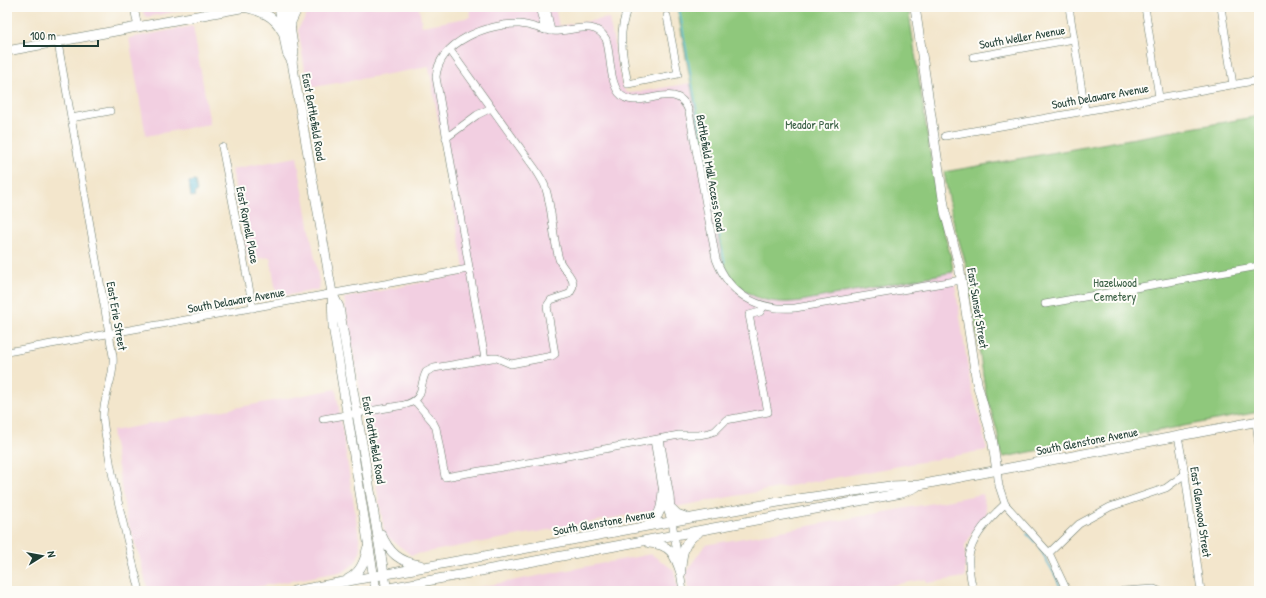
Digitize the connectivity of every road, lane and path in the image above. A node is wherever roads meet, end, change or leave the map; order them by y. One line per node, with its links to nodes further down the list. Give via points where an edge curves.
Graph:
1 (134, 7): 14 (street)
2 (245, 7): 14 (main road); 16 (main road, via 271,16)
3 (279, 7): 16 (main road, East Battlefield Road)
4 (287, 7): 16 (main road, East Battlefield Road)
5 (298, 7): 16 (main road)
6 (542, 7): 13 (street, via 537,20); 15 (street)
7 (628, 7): 12 (street, via 621,39 628,84 678,74)
8 (914, 7): 34 (main road, East Sunset Street, via 945,212)
9 (1069, 7): 17 (street)
10 (1145, 7): 24 (street)
11 (1221, 7): 23 (street)
12 (667, 16)
13 (529, 25): 15 (street, Battlefield Mall Access Road); 19 (street, Battlefield Mall Access Road, via 509,24 487,28 470,35)
14 (138, 28): 18 (main road)
15 (548, 30): 37 (street, Battlefield Mall Access Road, via 585,27 602,33 606,39 614,82 623,96 636,100 672,95 686,104 690,112 717,261 723,275 734,289)
16 (288, 34): 35 (main road, East Battlefield Road, via 294,52 292,62)
17 (1074, 39): 21 (street, South Weller Avenue); 26 (street)
18 (58, 43): 20 (main road); 28 (street, East Erie Street)
19 (450, 50): 25 (street); 30 (street, Battlefield Mall Access Road, via 438,66 436,77)
20 (7, 51)
21 (973, 57)
22 (1259, 80): 23 (street, South Delaware Avenue)
23 (1233, 85): 24 (street, South Delaware Avenue)
24 (1159, 97): 26 (street, South Delaware Avenue)
25 (492, 108): 30 (street); 41 (street, via 544,184 558,258 570,276 572,289 569,294 551,300 547,306 554,355 511,364 497,358)
26 (1085, 110): 29 (street, South Delaware Avenue)
27 (110, 111): 28 (street)
28 (71, 118): 39 (street, East Erie Street)
29 (945, 136)
30 (446, 138): 33 (street, Battlefield Mall Access Road)
31 (222, 147): 38 (street, East Raynell Place)
32 (1259, 266): 36 (street)
33 (468, 269): 35 (street, South Delaware Avenue); 41 (street, Battlefield Mall Access Road)
34 (961, 280): 37 (street, Battlefield Mall Access Road, via 802,308 780,309); 49 (main road, East Sunset Street, via 977,383 992,438)
35 (332, 294): 38 (street, South Delaware Avenue); 43 (main road, East Battlefield Road, via 333,326)
36 (1045, 304)
37 (764, 306): 47 (street, via 762,311 749,315 768,412 726,420 715,431 709,433 679,435)
38 (253, 308): 39 (street, South Delaware Avenue)
39 (110, 334): 40 (street, South Delaware Avenue); 71 (street, East Erie Street, via 113,368 104,406 104,423 119,510)
40 (7, 352)
41 (485, 359): 42 (street, via 428,370 420,394)
42 (414, 401): 43 (street); 47 (street, via 436,428 445,477)
43 (353, 414): 44 (street); 57 (main road, East Battlefield Road); 61 (main road, East Battlefield Road)
44 (324, 419)
45 (1257, 421): 46 (main road, South Glenstone Avenue); 48 (street)
46 (1178, 436): 49 (main road, South Glenstone Avenue); 50 (street, East Glenwood Street)
47 (657, 440): 52 (street); 54 (street)
48 (1259, 445)
49 (997, 471): 51 (main road, South Glenstone Avenue); 53 (street, East Sunset Street)
50 (1185, 474): 63 (street, via 1166,488 1110,507 1079,524); 80 (street, East Glenwood Street)
51 (919, 486): 55 (main road, South Glenstone Avenue, via 890,486); 59 (main road, South Glenstone Avenue, via 902,493)
52 (663, 491): 56 (street); 58 (main road, via 658,516)
53 (1005, 504): 63 (street, East Sunset Street); 76 (street, via 988,520 972,543 969,557)
54 (672, 510): 55 (main road); 56 (street)
55 (688, 518): 56 (main road, South Glenstone Avenue)
56 (672, 521): 58 (main road, South Glenstone Avenue); 60 (street)
57 (376, 525): 64 (main road, via 386,546 397,558 408,563); 66 (main road, East Battlefield Road)
58 (644, 526): 64 (main road, South Glenstone Avenue)
59 (702, 531): 60 (main road, South Glenstone Avenue); 65 (main road, via 692,536 686,545)
60 (675, 536): 62 (main road, South Glenstone Avenue); 65 (street)
61 (368, 541): 67 (main road, East Battlefield Road); 68 (main road, via 361,568)
62 (633, 543): 65 (main road, via 655,543 668,548 674,554); 69 (main road, South Glenstone Avenue)
63 (1049, 553): 77 (street, East Sunset Street)
64 (430, 566): 66 (main road, South Glenstone Avenue)
65 (681, 573): 75 (street)
66 (385, 574): 67 (main road, South Glenstone Avenue); 70 (main road, East Battlefield Road)
67 (374, 576): 68 (main road, South Glenstone Avenue); 73 (main road, East Battlefield Road)
68 (339, 583): 72 (main road, South Glenstone Avenue)
69 (414, 583): 70 (main road, South Glenstone Avenue); 74 (main road)
70 (387, 590): 73 (main road, South Glenstone Avenue)
71 (140, 591)
72 (294, 591)
73 (375, 591)
74 (402, 591)
75 (683, 591)
76 (973, 591)
77 (1067, 591)
78 (1124, 591): 79 (street)
79 (1159, 591)
80 (1201, 591)

